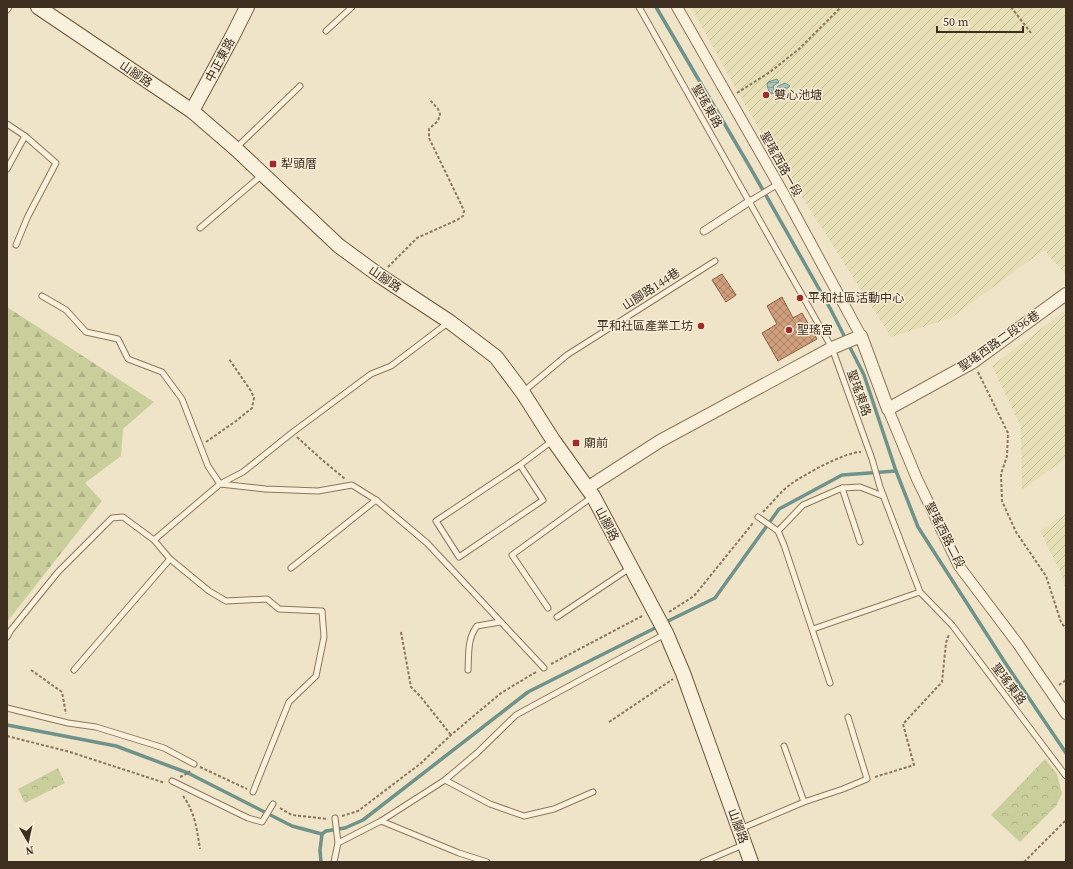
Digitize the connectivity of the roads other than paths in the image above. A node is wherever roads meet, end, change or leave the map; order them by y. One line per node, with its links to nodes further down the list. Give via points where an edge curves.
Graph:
1 (9, 7): 7 (lane)
2 (38, 7): 10 (main road, 山腳路)
3 (247, 7): 10 (main road, 中正東路)
4 (352, 7): 8 (lane)
5 (639, 7): 17 (lane, 聖瑤東路)
6 (677, 7): 16 (street, 聖瑤西路一段)
7 (7, 10)
8 (326, 31)
9 (300, 86): 13 (lane)
10 (192, 111): 13 (main road, 山腳路)
11 (7, 124): 12 (lane)
12 (25, 136): 14 (lane); 20 (lane, via 56,163)
13 (236, 149): 15 (main road, 山腳路)
14 (7, 169)
15 (263, 174): 18 (lane); 24 (main road, 山腳路, via 339,246)
16 (778, 184): 17 (lane); 25 (street, 聖瑤西路一段)
17 (750, 201): 19 (street); 26 (lane, 聖瑤東路)
18 (200, 228)
19 (704, 231)
20 (16, 245)
21 (714, 261): 27 (lane, 山腳路144巷, via 567,355)
22 (1066, 294): 28 (street, 聖瑤西路二段96巷, via 973,362)
23 (42, 296): 31 (lane, via 66,310 86,332 118,339 128,359 162,372 182,399 208,466)
24 (450, 322): 27 (main road, 山腳路, via 496,357); 31 (lane, via 391,366 370,374 243,472)
25 (861, 336): 26 (street); 28 (street, 聖瑤西路二段)
26 (834, 347): 33 (street, via 660,441); 34 (lane, 聖瑤東路)
27 (522, 393): 29 (main road, 山腳路)
28 (888, 409): 55 (street, 聖瑤西路二段, via 917,479 959,566 1018,644)
29 (553, 440): 30 (lane); 33 (main road, 山腳路)
30 (520, 465): 30 (lane, via 543,500 459,557 436,521)
31 (220, 484): 35 (lane, via 318,491 352,485); 38 (lane)
32 (842, 488): 34 (lane, via 860,487); 37 (lane, via 802,505); 39 (lane)
33 (590, 492): 42 (main road, 山腳路); 44 (lane, via 512,555)
34 (883, 496): 43 (lane, 聖瑤東路)
35 (376, 500): 41 (lane); 46 (lane, via 427,544)
36 (758, 517): 37 (lane)
37 (778, 531): 47 (lane)
38 (154, 540): 40 (lane); 49 (lane, via 123,517 112,518 58,572)
39 (860, 542)
40 (170, 559): 51 (lane); 62 (lane, via 209,591 226,601 267,599 279,609 322,611 324,637 316,676 289,702)
41 (291, 568)
42 (630, 568): 45 (lane); 48 (main road, 山腳路)
43 (920, 592): 47 (lane); 59 (lane, 聖瑤東路, via 952,625)
44 (548, 608)
45 (557, 617)
46 (500, 622): 50 (lane); 52 (lane, via 477,626 472,633)
47 (812, 629): 53 (lane)
48 (666, 633): 60 (lane, via 516,715); 68 (main road, 山腳路, via 683,673)
49 (7, 637)
50 (544, 668)
51 (74, 670)
52 (468, 670)
53 (830, 683)
54 (7, 708): 58 (lane, via 96,727 164,748)
55 (1066, 714)
56 (848, 717): 64 (lane, via 867,779)
57 (784, 746): 64 (lane)
58 (194, 764)
59 (1066, 776)
60 (445, 780): 63 (lane, via 490,804 524,816 554,809); 67 (lane)
61 (172, 781): 65 (lane, via 248,818 262,822)
62 (253, 792)
63 (593, 792)
64 (804, 802): 68 (lane)
65 (273, 804)
66 (335, 818): 69 (lane)
67 (381, 821): 69 (lane); 72 (lane, via 458,853)
68 (739, 830): 70 (main road, 山腳路)
69 (338, 843): 71 (lane)
70 (744, 844): 73 (lane); 74 (main road, 山腳路)
71 (334, 862)
72 (487, 862)
73 (703, 862)
74 (751, 862)

